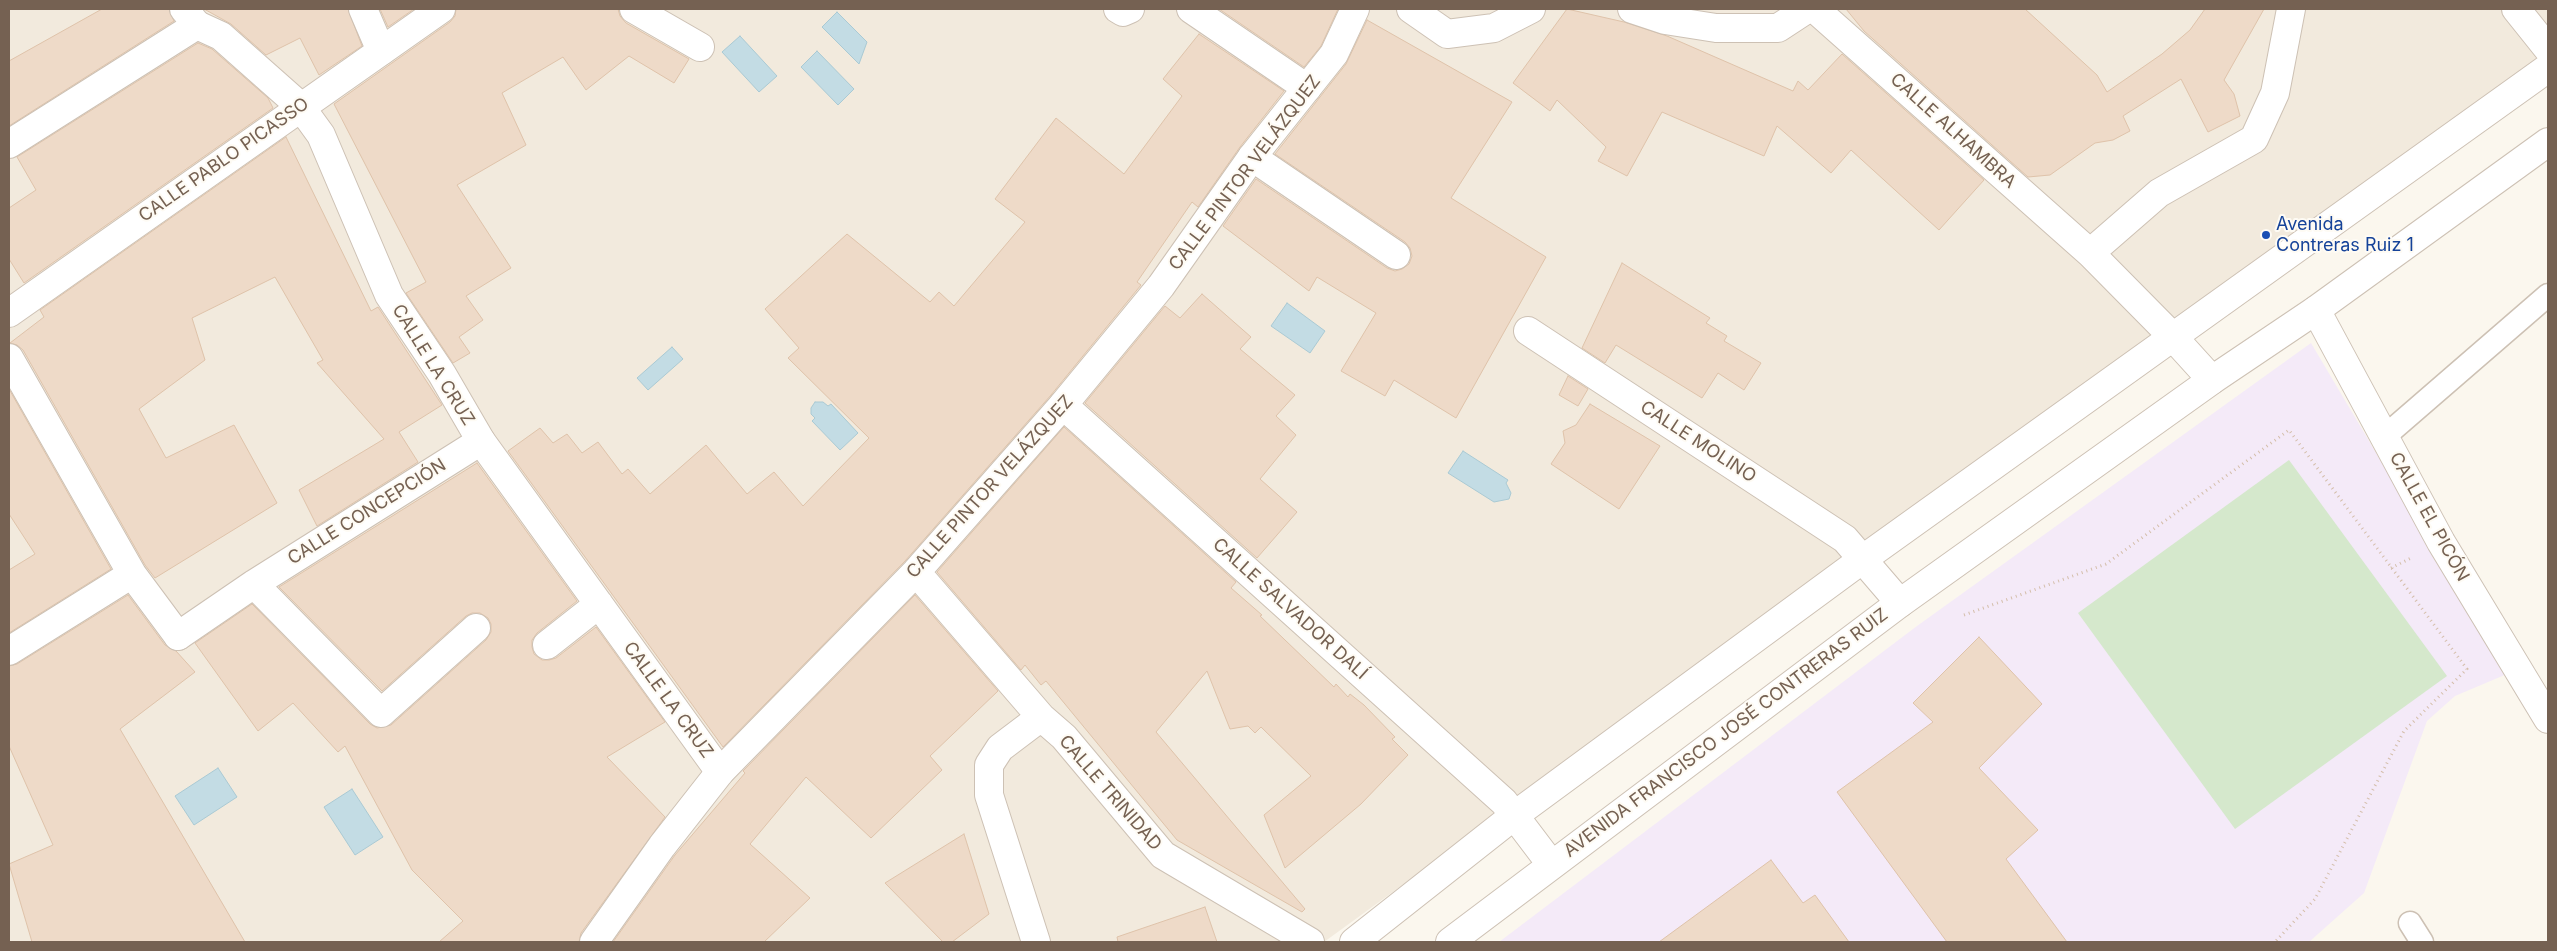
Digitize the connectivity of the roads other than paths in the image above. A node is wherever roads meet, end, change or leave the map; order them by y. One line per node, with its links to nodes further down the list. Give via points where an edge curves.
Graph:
1 (363, 9): 18 (street)
2 (441, 9): 18 (street, CALLE PABLO PICASSO)
3 (634, 9): 16 (street)
4 (1118, 9): 5 (street, via 1123,12)
5 (1130, 9)
6 (1191, 9): 20 (street)
7 (1355, 9): 20 (street, CALLE PINTOR VELÁZQUEZ, via 1334,54)
8 (1411, 9): 9 (street, via 1446,34 1494,28)
9 (1531, 9)
10 (1632, 9): 11 (street, via 1665,20 1716,28 1778,28)
11 (1807, 9)
12 (1815, 9): 25 (street, CALLE ALHAMBRA)
13 (2291, 9): 25 (street, via 2275,93 2254,138 2160,193)
14 (2516, 9): 17 (street)
15 (191, 17): 21 (street, CALLE LA CRUZ, via 221,36); 23 (street)
16 (700, 46)
17 (2548, 49)
18 (381, 51): 21 (street, CALLE PABLO PICASSO)
19 (2548, 68): 31 (street)
20 (1308, 88): 24 (street, CALLE PINTOR VELÁZQUEZ)
21 (300, 106): 29 (street, CALLE PABLO PICASSO); 36 (street, CALLE LA CRUZ, via 321,134 389,295 442,374)
22 (2548, 142): 28 (street, AVENIDA FRANCISCO JOSÉ CONTRERAS RUIZ)
23 (9, 144)
24 (1252, 157): 26 (street); 34 (street, CALLE PINTOR VELÁZQUEZ, via 1161,286)
25 (2090, 253): 31 (street, CALLE ALHAMBRA)
26 (1396, 255)
27 (2548, 295): 35 (lane)
28 (2316, 310): 33 (street, AVENIDA FRANCISCO JOSÉ CONTRERAS RUIZ); 35 (street, CALLE EL PICÓN)
29 (9, 313)
30 (1528, 330): 37 (street, CALLE MOLINO, via 1845,539)
31 (2173, 337): 33 (street); 37 (street)
32 (9, 358): 39 (street, CALLE CONCEPCIÓN)
33 (2212, 380): 41 (street, AVENIDA FRANCISCO JOSÉ CONTRERAS RUIZ)
34 (1063, 405): 38 (street, CALLE PINTOR VELÁZQUEZ); 49 (street, CALLE SALVADOR DALÍ)
35 (2384, 437): 47 (street, CALLE EL PICÓN, via 2441,542)
36 (481, 441): 40 (street, CALLE CONCEPCIÓN); 42 (street, CALLE LA CRUZ)
37 (1863, 559): 41 (street, AVENIDA FRANCISCO JOSÉ CONTRERAS RUIZ); 49 (street)
38 (916, 572): 46 (street, CALLE TRINIDAD); 48 (street, CALLE PINTOR VELÁZQUEZ)
39 (132, 574): 40 (street, CALLE CONCEPCIÓN, via 178,636); 45 (street)
40 (254, 584): 43 (street, via 381,713)
41 (1900, 603): 50 (street, AVENIDA FRANCISCO JOSÉ CONTRERAS RUIZ)
42 (599, 604): 44 (street); 48 (street, CALLE LA CRUZ)
43 (476, 628)
44 (547, 646)
45 (9, 652)
46 (1041, 717): 53 (street, via 1000,748 989,765 989,795); 54 (street, CALLE TRINIDAD, via 1064,738 1162,855)
47 (2548, 719)
48 (720, 772): 52 (street, CALLE PINTOR VELÁZQUEZ, via 662,846)
49 (1515, 815): 50 (street, AVENIDA FRANCISCO JOSÉ CONTRERAS RUIZ); 55 (street)
50 (1551, 864): 56 (street, AVENIDA FRANCISCO JOSÉ CONTRERAS RUIZ)
51 (2410, 923): 57 (lane)
52 (594, 942)
53 (1036, 942)
54 (1310, 942)
55 (1354, 942)
56 (1450, 942)
57 (2422, 942)

